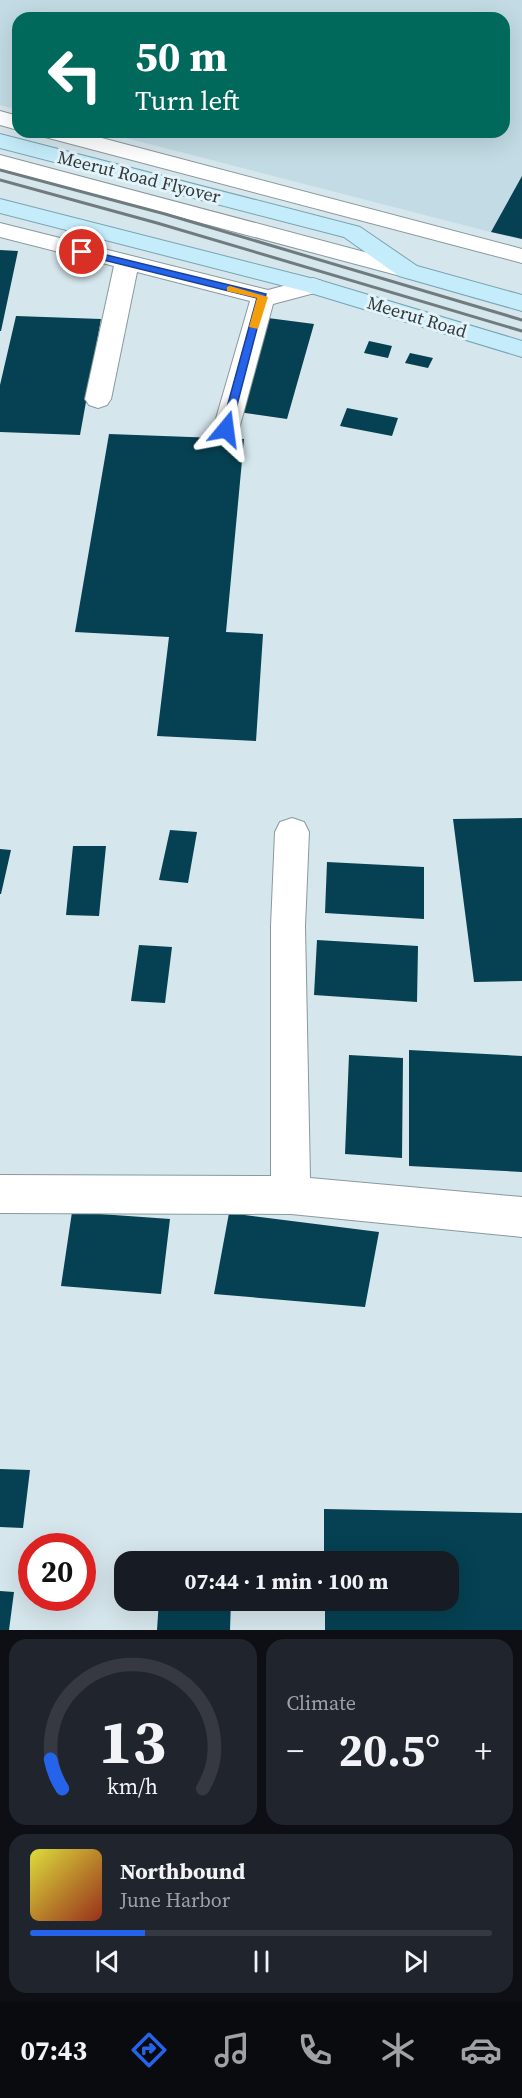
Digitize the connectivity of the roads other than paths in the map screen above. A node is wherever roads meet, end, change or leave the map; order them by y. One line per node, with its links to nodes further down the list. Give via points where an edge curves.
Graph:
1 (76, 138): 6 (street)
2 (0, 141): 8 (main road, Meerut Road Flyover, via 352,232)
3 (0, 162): 8 (street)
4 (0, 206): 9 (main road, Meerut Road)
5 (0, 230): 7 (street)
6 (522, 256)
7 (127, 264): 10 (street); 13 (street)
8 (408, 271): 11 (main road, Meerut Road)
9 (313, 286): 10 (street); 12 (main road, Meerut Road)
10 (262, 297): 14 (street)
11 (522, 303)
12 (522, 349)
13 (98, 399)
14 (226, 429)
15 (292, 832): 17 (street, via 288,926)
16 (0, 1194): 17 (street)
17 (291, 1195): 18 (street)
18 (522, 1218)

